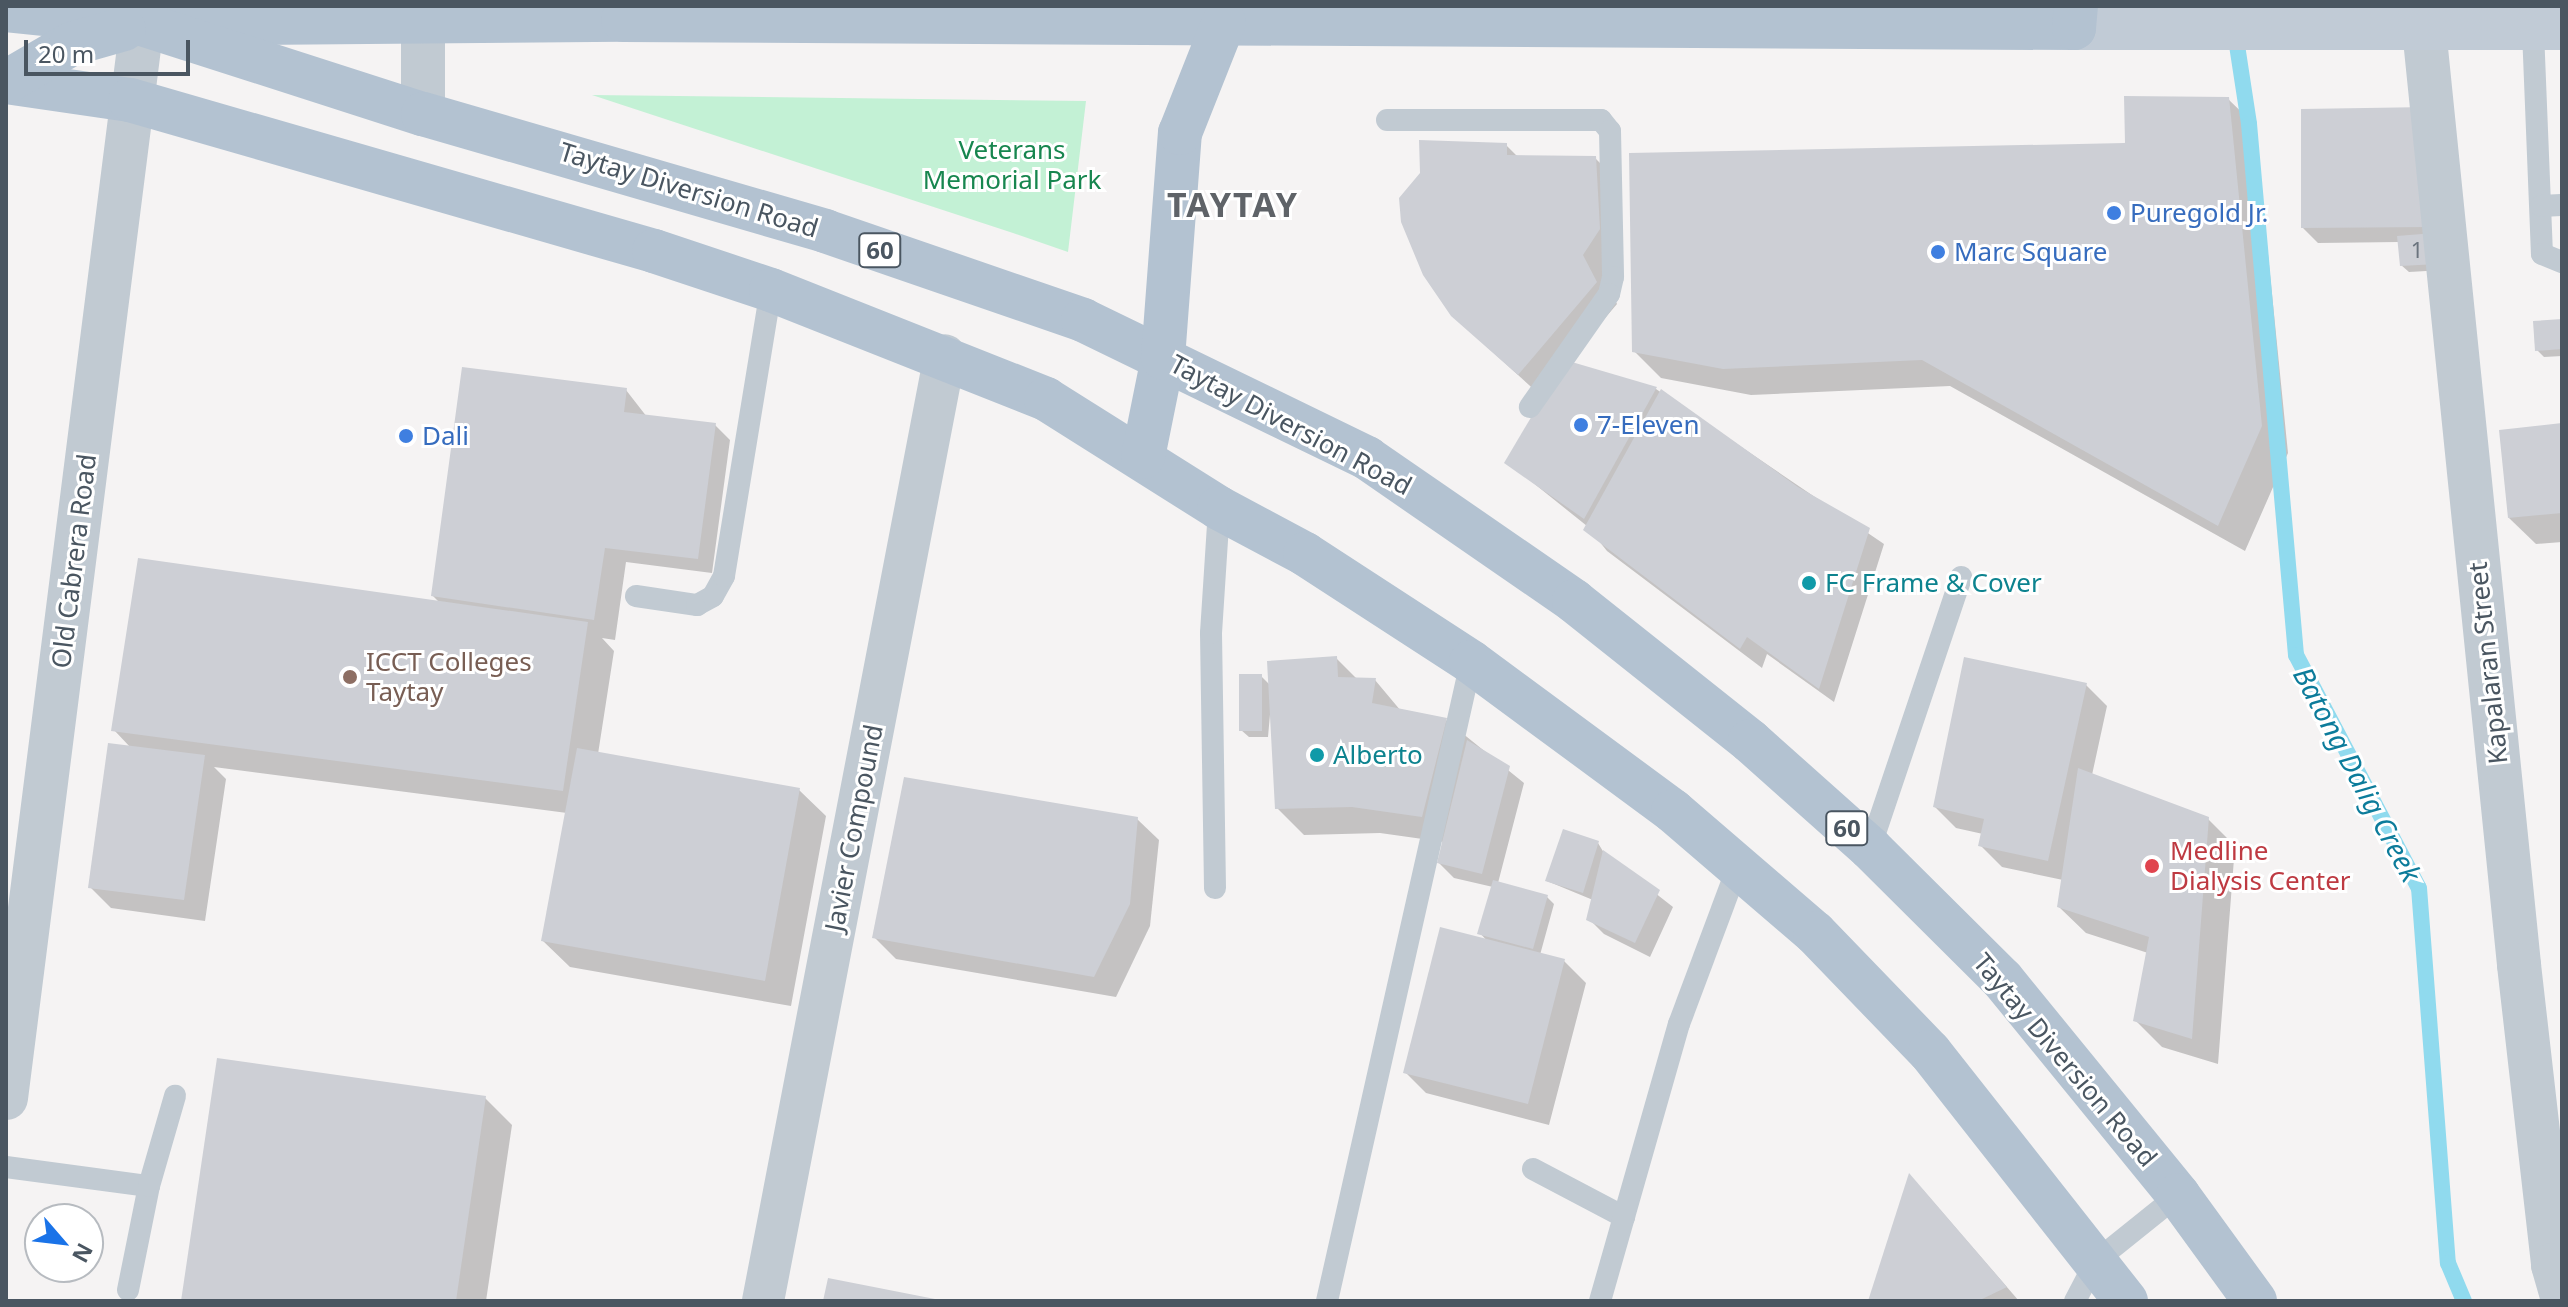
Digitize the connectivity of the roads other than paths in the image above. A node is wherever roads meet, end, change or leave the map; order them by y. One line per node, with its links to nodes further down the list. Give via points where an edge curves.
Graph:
1 (6, 10): 10 (main road)
2 (366, 14): 3 (main road); 10 (main road)
3 (423, 14): 4 (main road); 14 (street)
4 (1062, 14): 5 (main road)
5 (1224, 14): 6 (main road); 22 (main road, via 1180,133)
6 (1389, 14): 8 (main road)
7 (2375, 15): 8 (main road, via 2228,28); 11 (main road)
8 (2075, 17)
9 (2542, 21): 11 (main road); 17 (lane)
10 (142, 24): 12 (main road, via 71,44); 13 (street, Old Cabrera Road); 14 (main road, Taytay Diversion Road / 60)
11 (2424, 29): 41 (street, Kapalaran Street, via 2519,965 2553,1265)
12 (6, 82): 13 (main road)
13 (130, 100): 18 (main road); 33 (street, Old Cabrera Road)
14 (423, 114): 16 (main road, Taytay Diversion Road / 60)
15 (1387, 120): 23 (lane, via 1601,120 1610,131 1609,294)
16 (675, 184): 18 (main road); 22 (main road, Taytay Diversion Road / 60, via 1083,320)
17 (2551, 206): 19 (lane, via 2542,254)
18 (654, 251): 20 (main road)
19 (2562, 262)
20 (771, 290): 21 (main road); 27 (lane, via 724,576 713,596 697,605)
21 (945, 355): 24 (main road, via 1046,399); 42 (street, Javier Compound)
22 (1163, 358): 24 (main road); 29 (main road, Taytay Diversion Road / 60, via 1367,458 1460,518 1750,741)
23 (1530, 407)
24 (1143, 457): 25 (main road)
25 (1219, 508): 28 (main road, via 1305,554); 31 (lane, via 1211,633)
26 (1961, 577): 29 (lane)
27 (636, 596)
28 (1471, 662): 30 (main road, via 1661,802); 43 (lane)
29 (1870, 848): 37 (main road, Taytay Diversion Road / 60, via 2002,979)
30 (1738, 866): 38 (lane, via 1679,1024); 39 (main road, via 1815,933 1930,1052)
31 (1215, 888)
32 (175, 1096): 36 (lane)
33 (6, 1098)
34 (6, 1167): 36 (lane)
35 (1533, 1169): 38 (lane)
36 (149, 1186): 40 (lane)
37 (2178, 1195): 39 (lane); 47 (main road, Taytay Diversion Road / 60)
38 (1624, 1217): 44 (lane)
39 (2096, 1261): 45 (lane); 46 (main road)
40 (128, 1290)
41 (2562, 1296)
42 (763, 1301)
43 (1327, 1301)
44 (1600, 1301)
45 (2075, 1301)
46 (2126, 1301)
47 (2255, 1301)

